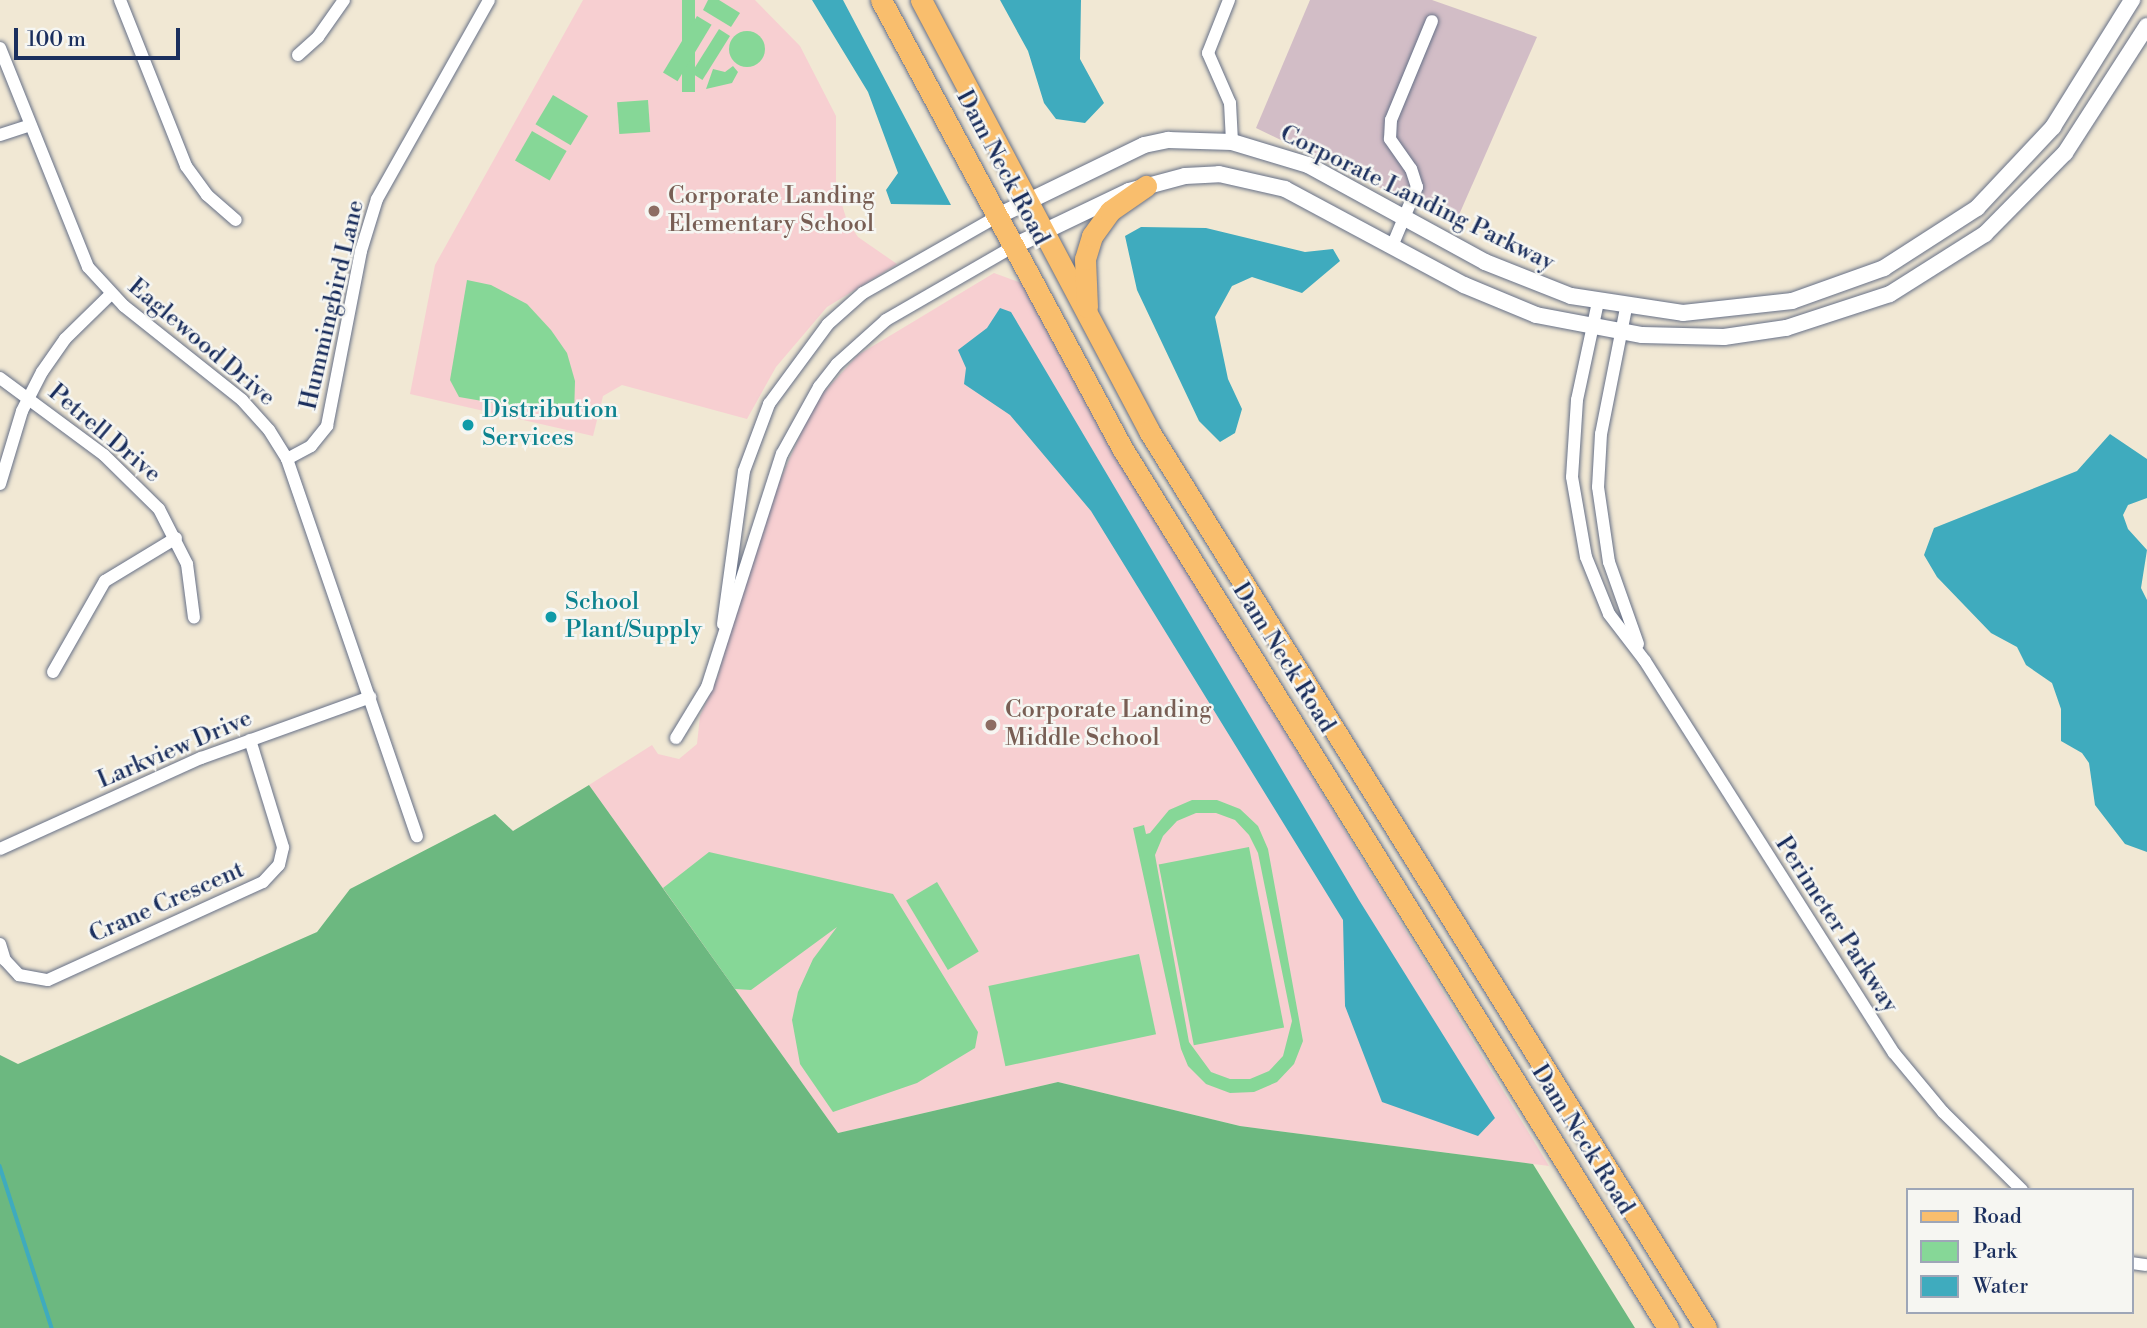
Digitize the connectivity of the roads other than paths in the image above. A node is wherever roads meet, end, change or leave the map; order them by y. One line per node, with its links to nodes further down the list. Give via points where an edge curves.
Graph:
1 (120, 0): 19 (street, via 186,166 208,195)
2 (344, 0): 11 (street, via 318,37)
3 (489, 0): 31 (street, Hummingbird Lane, via 377,198 361,251 327,426 311,446)
4 (881, 0): 17 (main road, Dam Neck Road)
5 (921, 0): 16 (main road, Dam Neck Road)
6 (1229, 0): 14 (street, via 1208,53 1233,116)
7 (2132, 0): 25 (street, Corporate Landing Parkway, via 2074,96 2029,156 1977,208 1920,248 1854,282 1792,301 1718,312)
8 (1432, 21): 18 (street, via 1389,130 1394,148 1417,184)
9 (2147, 26): 28 (street, Corporate Landing Parkway, via 2065,153 2038,186 1985,234 1921,278 1857,307 1786,328 1724,337)
10 (0, 48): 12 (street, Eaglewood Drive)
11 (298, 55)
12 (30, 125): 13 (street); 23 (street, Eaglewood Drive, via 79,249)
13 (0, 135)
14 (1232, 142): 16 (street, Corporate Landing Parkway, via 1168,140 1144,145); 18 (street, Corporate Landing Parkway, via 1308,166)
15 (1146, 186): 20 (street, Corporate Landing Parkway); 21 (street, Corporate Landing Parkway, via 1204,174 1252,179 1284,189); 26 (main road, via 1110,211 1092,236 1085,259)
16 (1028, 200): 17 (street, Corporate Landing Parkway); 20 (main road, Dam Neck Road)
17 (998, 216): 22 (main road, Dam Neck Road); 35 (street, Corporate Landing Parkway, via 884,279 843,310 769,404 744,471)
18 (1404, 219): 21 (street); 24 (street, Corporate Landing Parkway, via 1536,285)
19 (236, 220)
20 (1044, 231): 22 (street, Corporate Landing Parkway); 26 (main road, Dam Neck Road)
21 (1393, 244): 27 (street, Corporate Landing Parkway, via 1500,301)
22 (1014, 246): 35 (street, Corporate Landing Parkway, via 886,320 837,363 819,387 782,454); 45 (main road, Dam Neck Road, via 1122,448)
23 (111, 294): 30 (street, via 53,355); 31 (street, Eaglewood Drive, via 242,400 269,430)
24 (1598, 302): 25 (street, Corporate Landing Parkway); 27 (street, Perimeter Parkway)
25 (1626, 308): 28 (street, Perimeter Parkway)
26 (1087, 313): 46 (main road, Dam Neck Road, via 1149,431)
27 (1591, 328): 28 (street, Corporate Landing Parkway); 36 (street, Perimeter Parkway, via 1572,438 1574,499 1586,557 1600,595)
28 (1619, 334): 36 (street, Perimeter Parkway, via 1601,433 1600,517 1614,582)
29 (0, 378): 30 (street, Petrell Drive)
30 (28, 398): 32 (street); 33 (street, Petrell Drive, via 141,487)
31 (286, 459): 38 (street, Eaglewood Drive)
32 (0, 484)
33 (176, 538): 34 (street, Petrell Drive, via 192,581); 37 (street, via 105,580)
34 (194, 618)
35 (718, 652): 39 (street, Corporate Landing Parkway, via 695,714)
36 (1645, 661): 44 (street, Perimeter Parkway, via 1894,1053 1943,1112)
37 (53, 672)
38 (370, 697): 40 (street, Larkview Drive); 41 (street, Eaglewood Drive)
39 (676, 738)
40 (250, 740): 42 (street, Larkview Drive); 43 (street, Crane Crescent, via 283,847 279,865 263,882 48,980 19,975 5,960)
41 (417, 836)
42 (0, 849)
43 (0, 944)
44 (2020, 1188)
45 (1668, 1328)
46 (1706, 1328)

